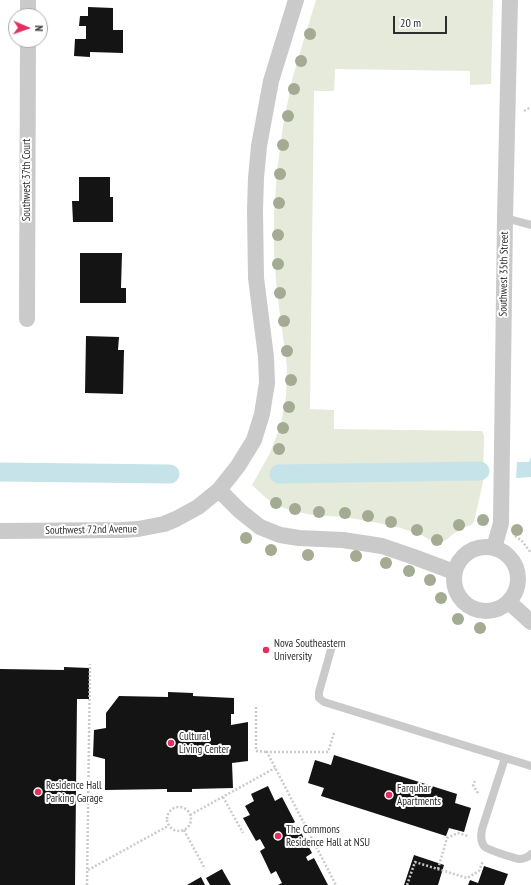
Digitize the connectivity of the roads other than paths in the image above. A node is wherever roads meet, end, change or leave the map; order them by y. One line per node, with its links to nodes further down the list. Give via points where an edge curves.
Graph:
1 (296, 0): 7 (street, Southwest 72nd Avenue, via 271,82 256,178 256,278 267,383 262,414 254,440)
2 (510, 0): 4 (street, Southwest 35th Street)
3 (28, 48): 6 (street, Southwest 37th Court)
4 (505, 218): 5 (lane); 9 (street, Southwest 35th Street, via 501,523)
5 (531, 225)
6 (27, 319)
7 (219, 490): 8 (street, Southwest 72nd Avenue, via 187,514 151,527 122,530); 10 (street, via 260,527 280,535 382,546)
8 (0, 531)
9 (494, 548): 10 (street, via 474,549 465,554); 11 (street, via 512,560 517,571 515,593)
10 (454, 572): 11 (street, via 456,592 470,608 490,611)
11 (508, 602): 12 (street)
12 (531, 622)
13 (332, 646): 14 (lane, via 318,692 319,698 324,702)
14 (505, 758): 15 (lane); 16 (lane, via 482,829 482,843 485,848 520,859)
15 (531, 766)
16 (531, 854)

